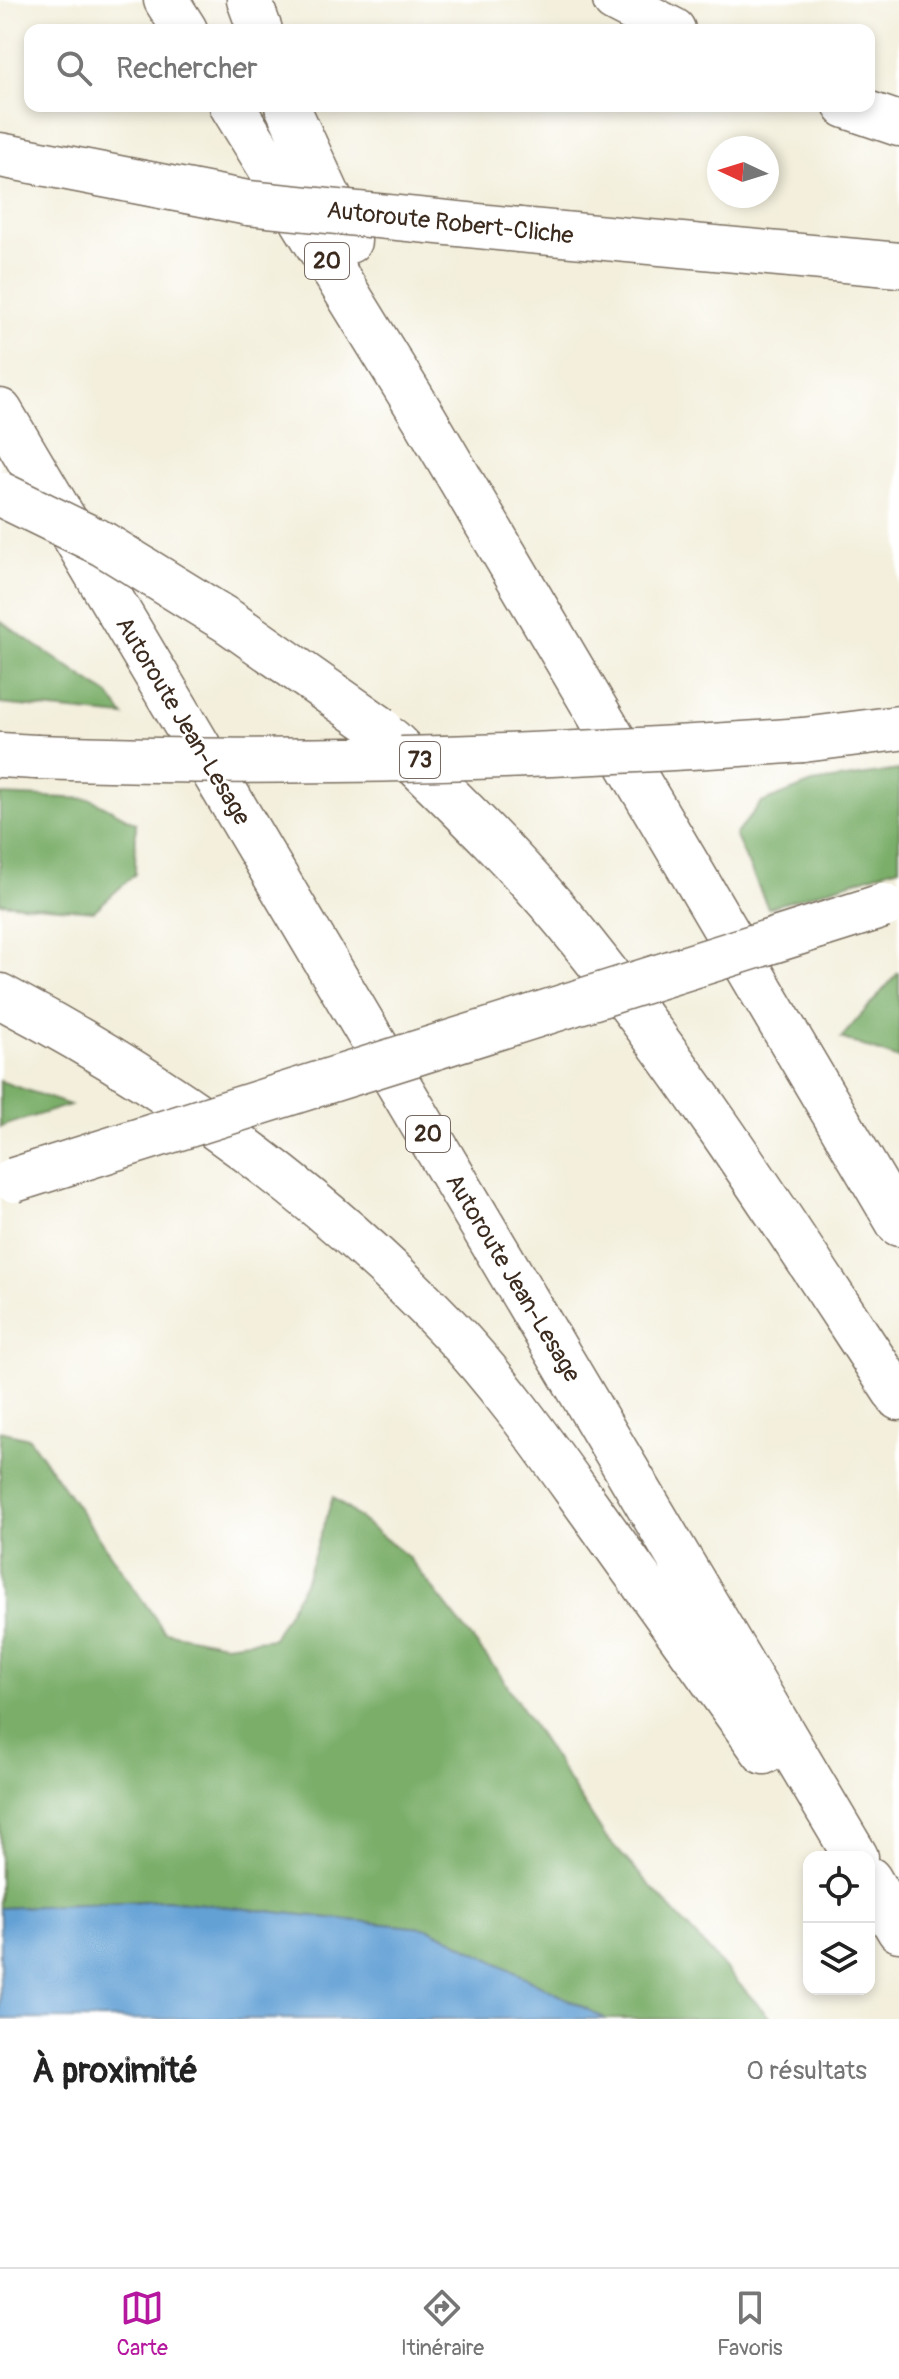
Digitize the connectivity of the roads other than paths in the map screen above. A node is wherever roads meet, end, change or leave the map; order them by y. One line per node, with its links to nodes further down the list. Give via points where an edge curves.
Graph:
1 (166, 0): 4 (highway)
2 (249, 0): 5 (highway)
3 (615, 0): 6 (highway)
4 (181, 24)
5 (258, 24)
6 (661, 24)
7 (236, 112): 16 (highway, 20)
8 (290, 112): 16 (highway, via 372,288)
9 (864, 112): 10 (highway)
10 (899, 124)
11 (0, 155): 13 (highway)
12 (0, 185): 13 (highway, Autoroute Robert-Cliche)
13 (248, 203): 14 (highway, Autoroute Robert-Cliche, bridge)
14 (899, 265)
15 (0, 411): 26 (highway, Autoroute Jean-Lesage / 20)
16 (423, 416): 23 (highway, 20)
17 (0, 494): 24 (highway, bridge, via 103,544 228,621 380,728 460,807 578,937 714,1120)
18 (899, 728): 19 (highway, 73, bridge, via 803,740 368,762 190,763)
19 (18, 756)
20 (891, 904): 22 (highway, bridge)
21 (12, 1004): 25 (highway, via 141,1077 262,1159 355,1235 452,1331 546,1449)
22 (7, 1182)
23 (899, 1224)
24 (899, 1398)
25 (835, 1851)
26 (852, 1851)
27 (875, 1889): 29 (highway)
28 (875, 1906): 30 (highway)
29 (899, 1930)
30 (899, 1940)

